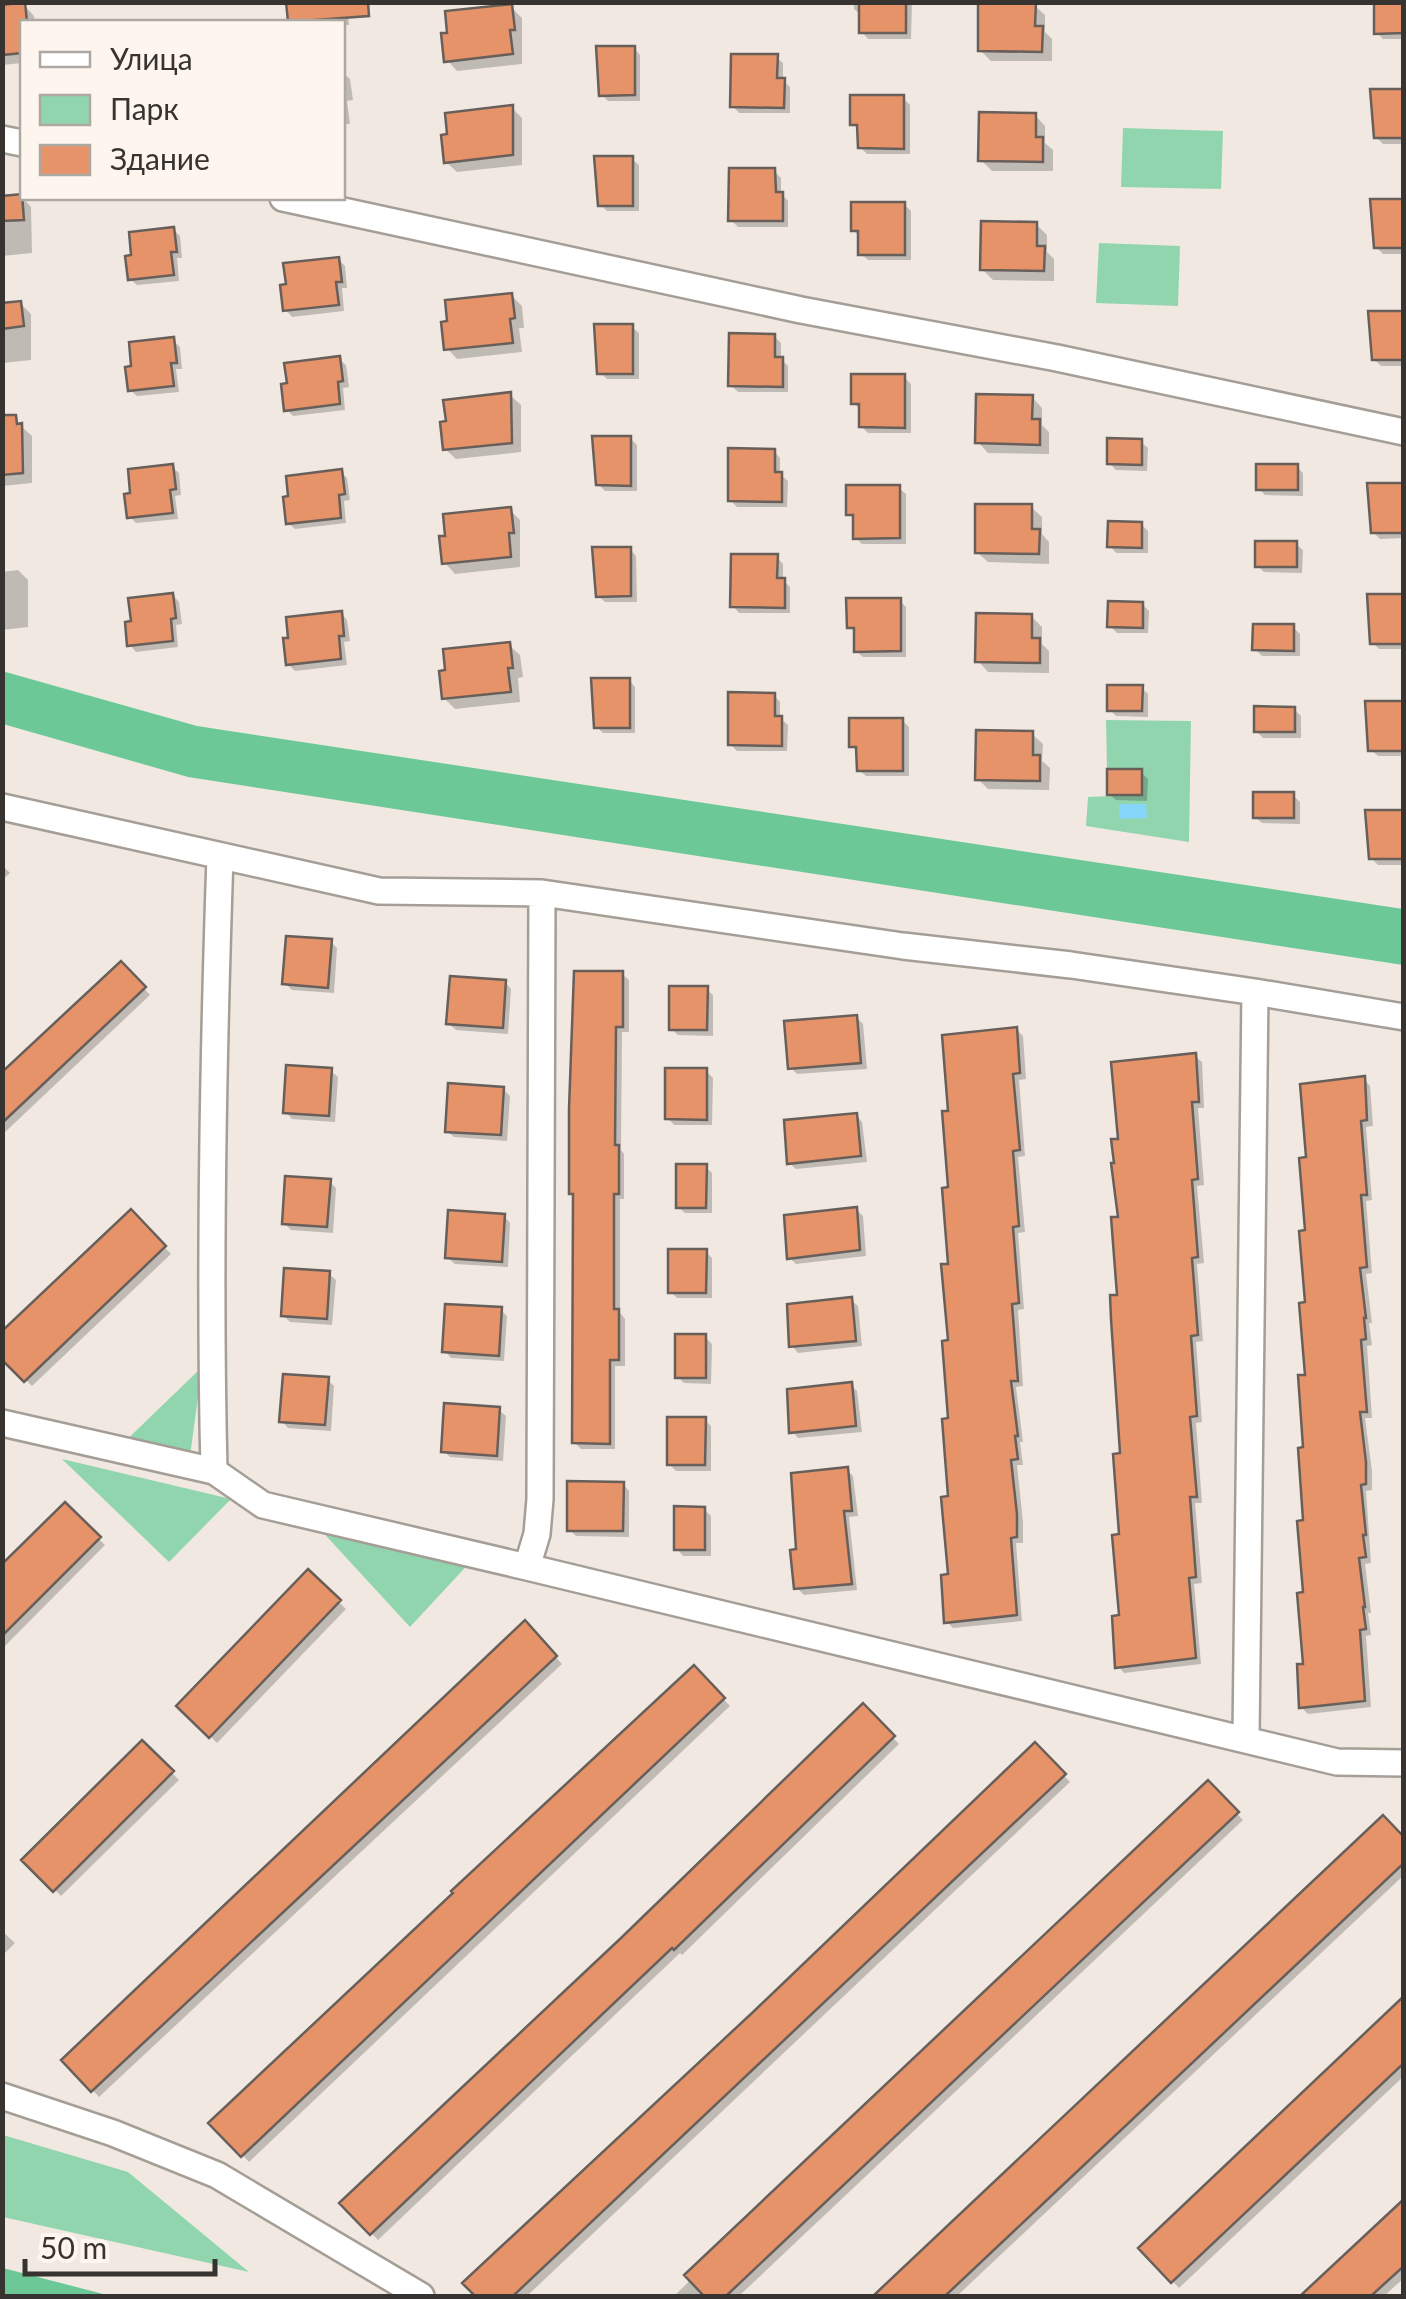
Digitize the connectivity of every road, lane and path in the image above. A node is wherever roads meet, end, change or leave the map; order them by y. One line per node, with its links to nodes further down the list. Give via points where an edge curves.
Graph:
1 (292, 200): 2 (street)
2 (1404, 432)
3 (2, 807): 4 (street)
4 (220, 856): 5 (street, via 379,891); 9 (street, via 213,1052)
5 (542, 893): 6 (street); 10 (street, via 540,1499)
6 (1255, 992): 7 (street); 11 (street)
7 (1404, 1017)
8 (2, 1423): 9 (street)
9 (214, 1471): 10 (street, via 263,1505)
10 (527, 1567): 11 (street)
11 (1246, 1738): 12 (street, via 1337,1762)
12 (1404, 1763)
13 (2, 2096): 14 (street, via 218,2175)
14 (421, 2296)

